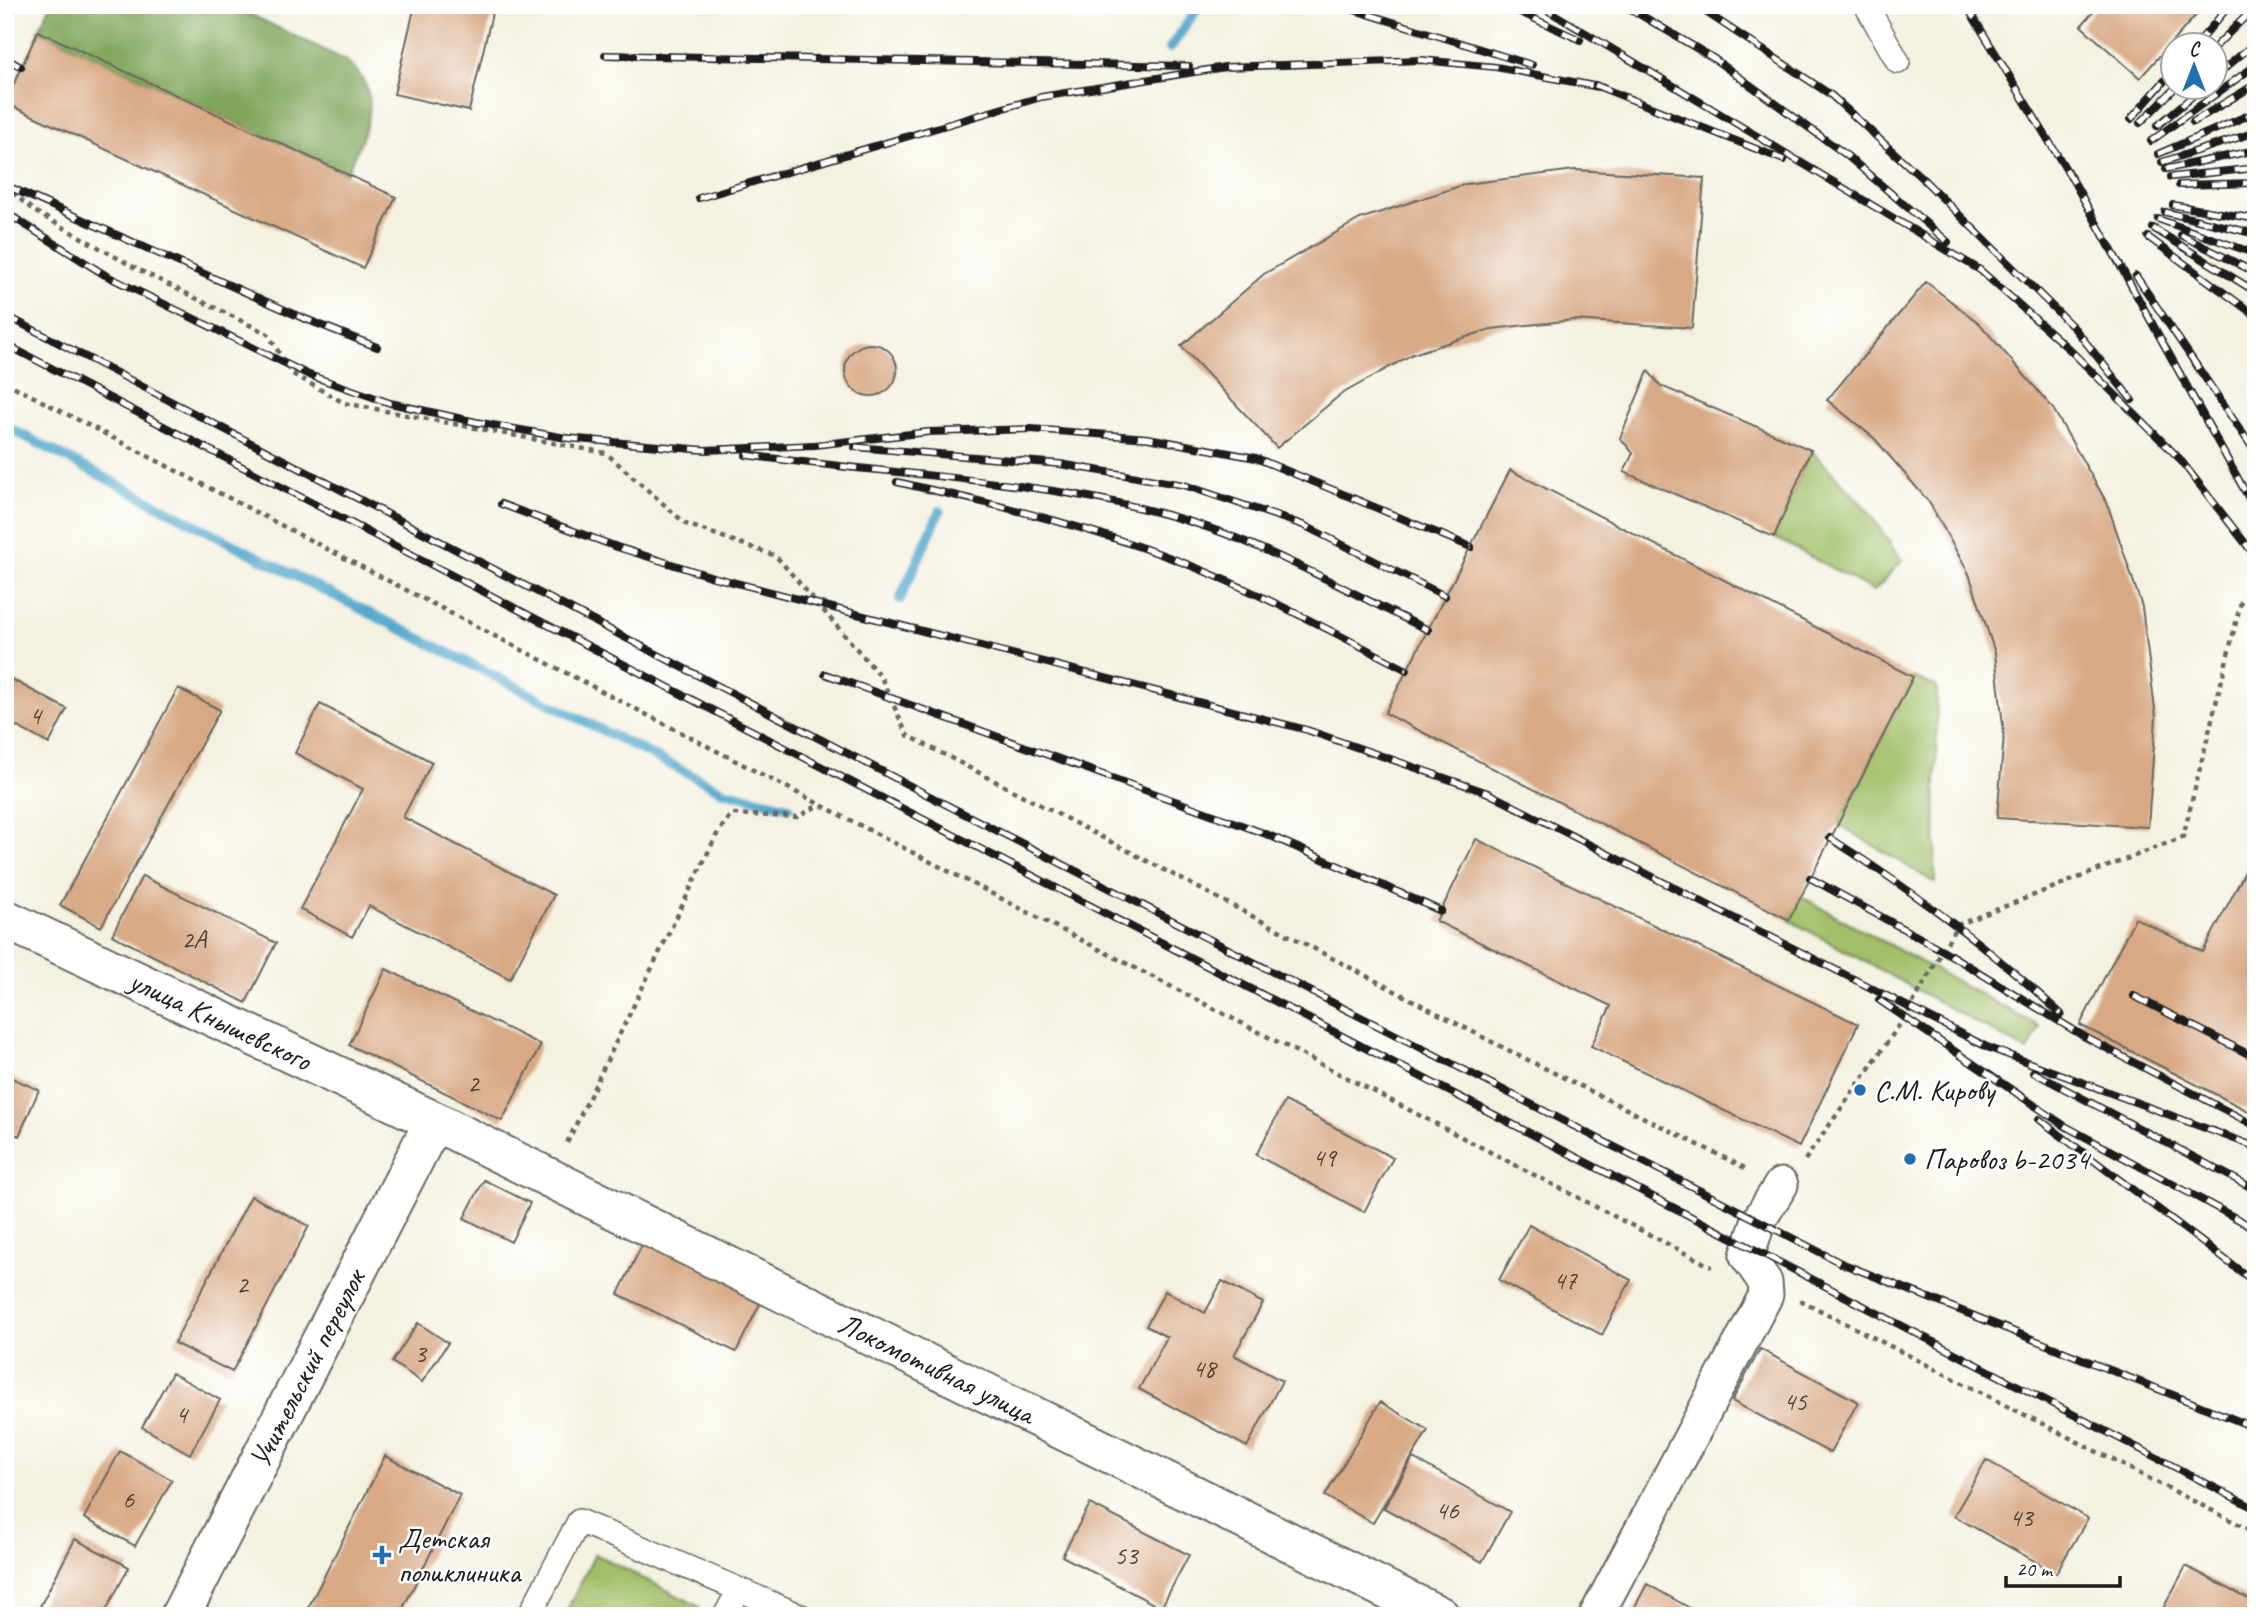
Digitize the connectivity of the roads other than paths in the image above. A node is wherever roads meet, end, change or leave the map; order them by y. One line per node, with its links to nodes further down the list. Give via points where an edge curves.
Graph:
1 (1867, 5): 2 (lane)
2 (1898, 62)
3 (5, 919): 4 (street, улица Кнышевского)
4 (434, 1121): 7 (street, Учительский переулок); 11 (street, Локомотивная улица)
5 (1780, 1185): 12 (street, via 1759,1220 1747,1256 1765,1288)
6 (739, 1590): 8 (lane, via 579,1521); 9 (lane); 10 (lane)
7 (180, 1616)
8 (529, 1616)
9 (725, 1616)
10 (801, 1616)
11 (1440, 1616)
12 (1596, 1616)

